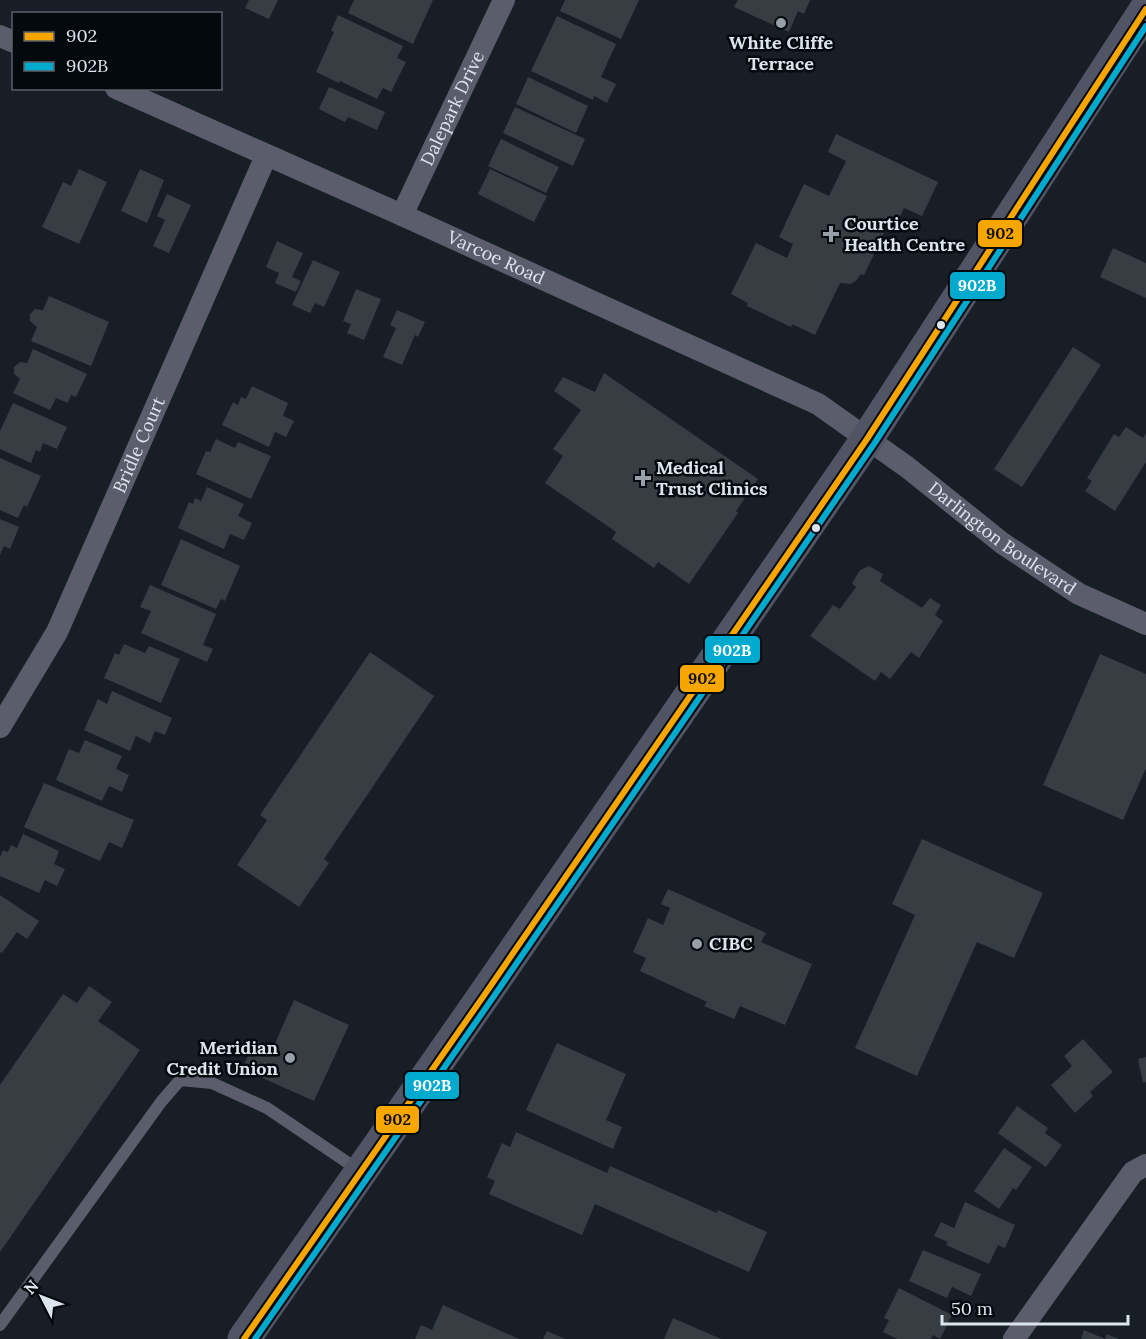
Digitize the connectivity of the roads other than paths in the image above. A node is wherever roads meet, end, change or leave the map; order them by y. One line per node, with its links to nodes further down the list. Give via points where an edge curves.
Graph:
1 (504, 0): 5 (street, Dalepark Drive)
2 (1146, 9): 6 (main road)
3 (120, 90): 4 (street, Varcoe Road)
4 (266, 156): 5 (street, Varcoe Road); 8 (street, Bridle Court, via 57,632)
5 (402, 215): 6 (street, Varcoe Road, via 818,404)
6 (867, 439): 7 (street, Darlington Boulevard, via 1002,543 1079,594); 10 (main road)
7 (1146, 624)
8 (0, 727)
9 (1146, 1165): 13 (street, via 1133,1172)
10 (361, 1172): 11 (lane, via 267,1108 212,1083 180,1080 160,1102); 12 (main road)
11 (0, 1325)
12 (244, 1339)
13 (1014, 1339)

